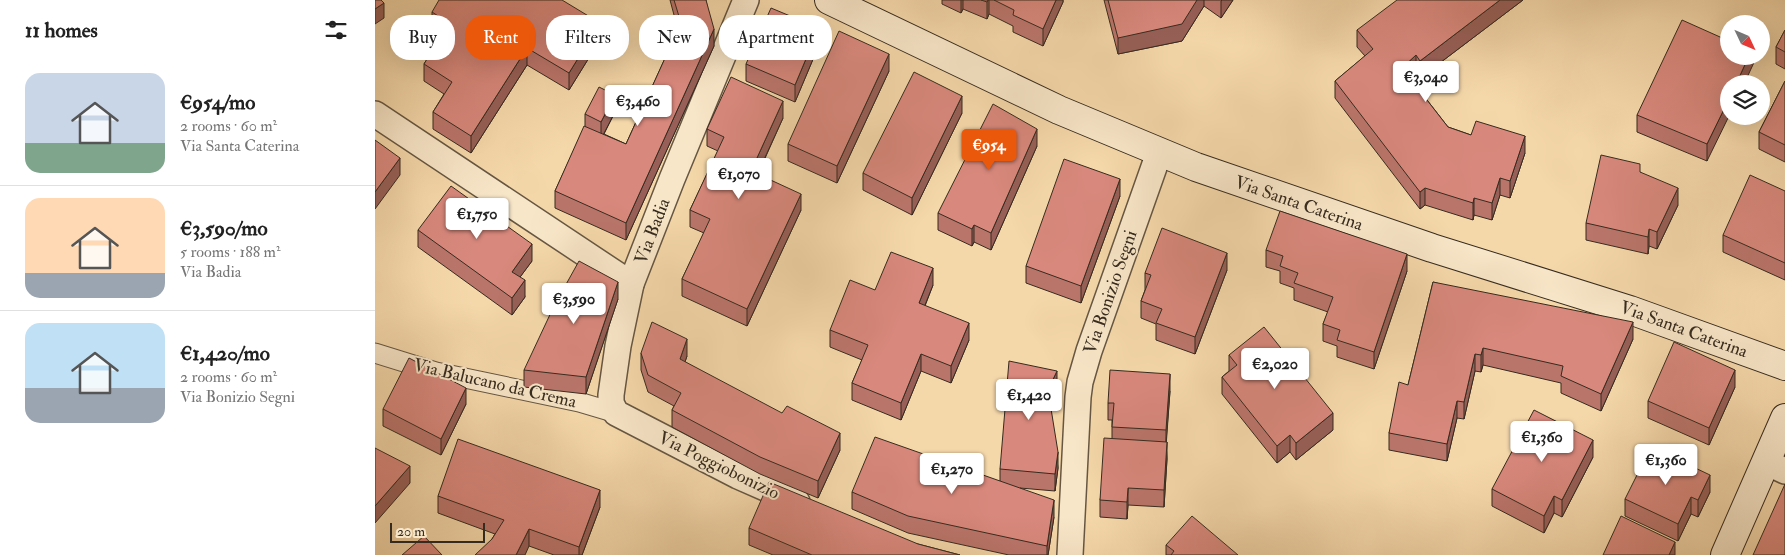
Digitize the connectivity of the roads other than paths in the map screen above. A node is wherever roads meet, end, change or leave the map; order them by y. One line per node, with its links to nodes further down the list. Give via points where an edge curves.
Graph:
1 (746, 0): 5 (street, Via Badia)
2 (829, 0): 4 (main road, Via Santa Caterina, via 1059,110)
3 (375, 114): 5 (street)
4 (1159, 153): 7 (main road, Via Santa Caterina, via 1357,223 1629,310); 12 (street, Via Bonizio Segni, via 1080,382)
5 (631, 284): 8 (street, Via Badia, via 612,384 611,402)
6 (375, 353): 8 (street, Via Balucano da Crema, via 436,372 579,402)
7 (1785, 366)
8 (616, 413): 11 (street, Via Poggiobonizio, via 738,476)
9 (1785, 418): 10 (main road)
10 (1775, 467): 13 (main road)
11 (817, 511)
12 (1070, 555)
13 (1725, 555)

